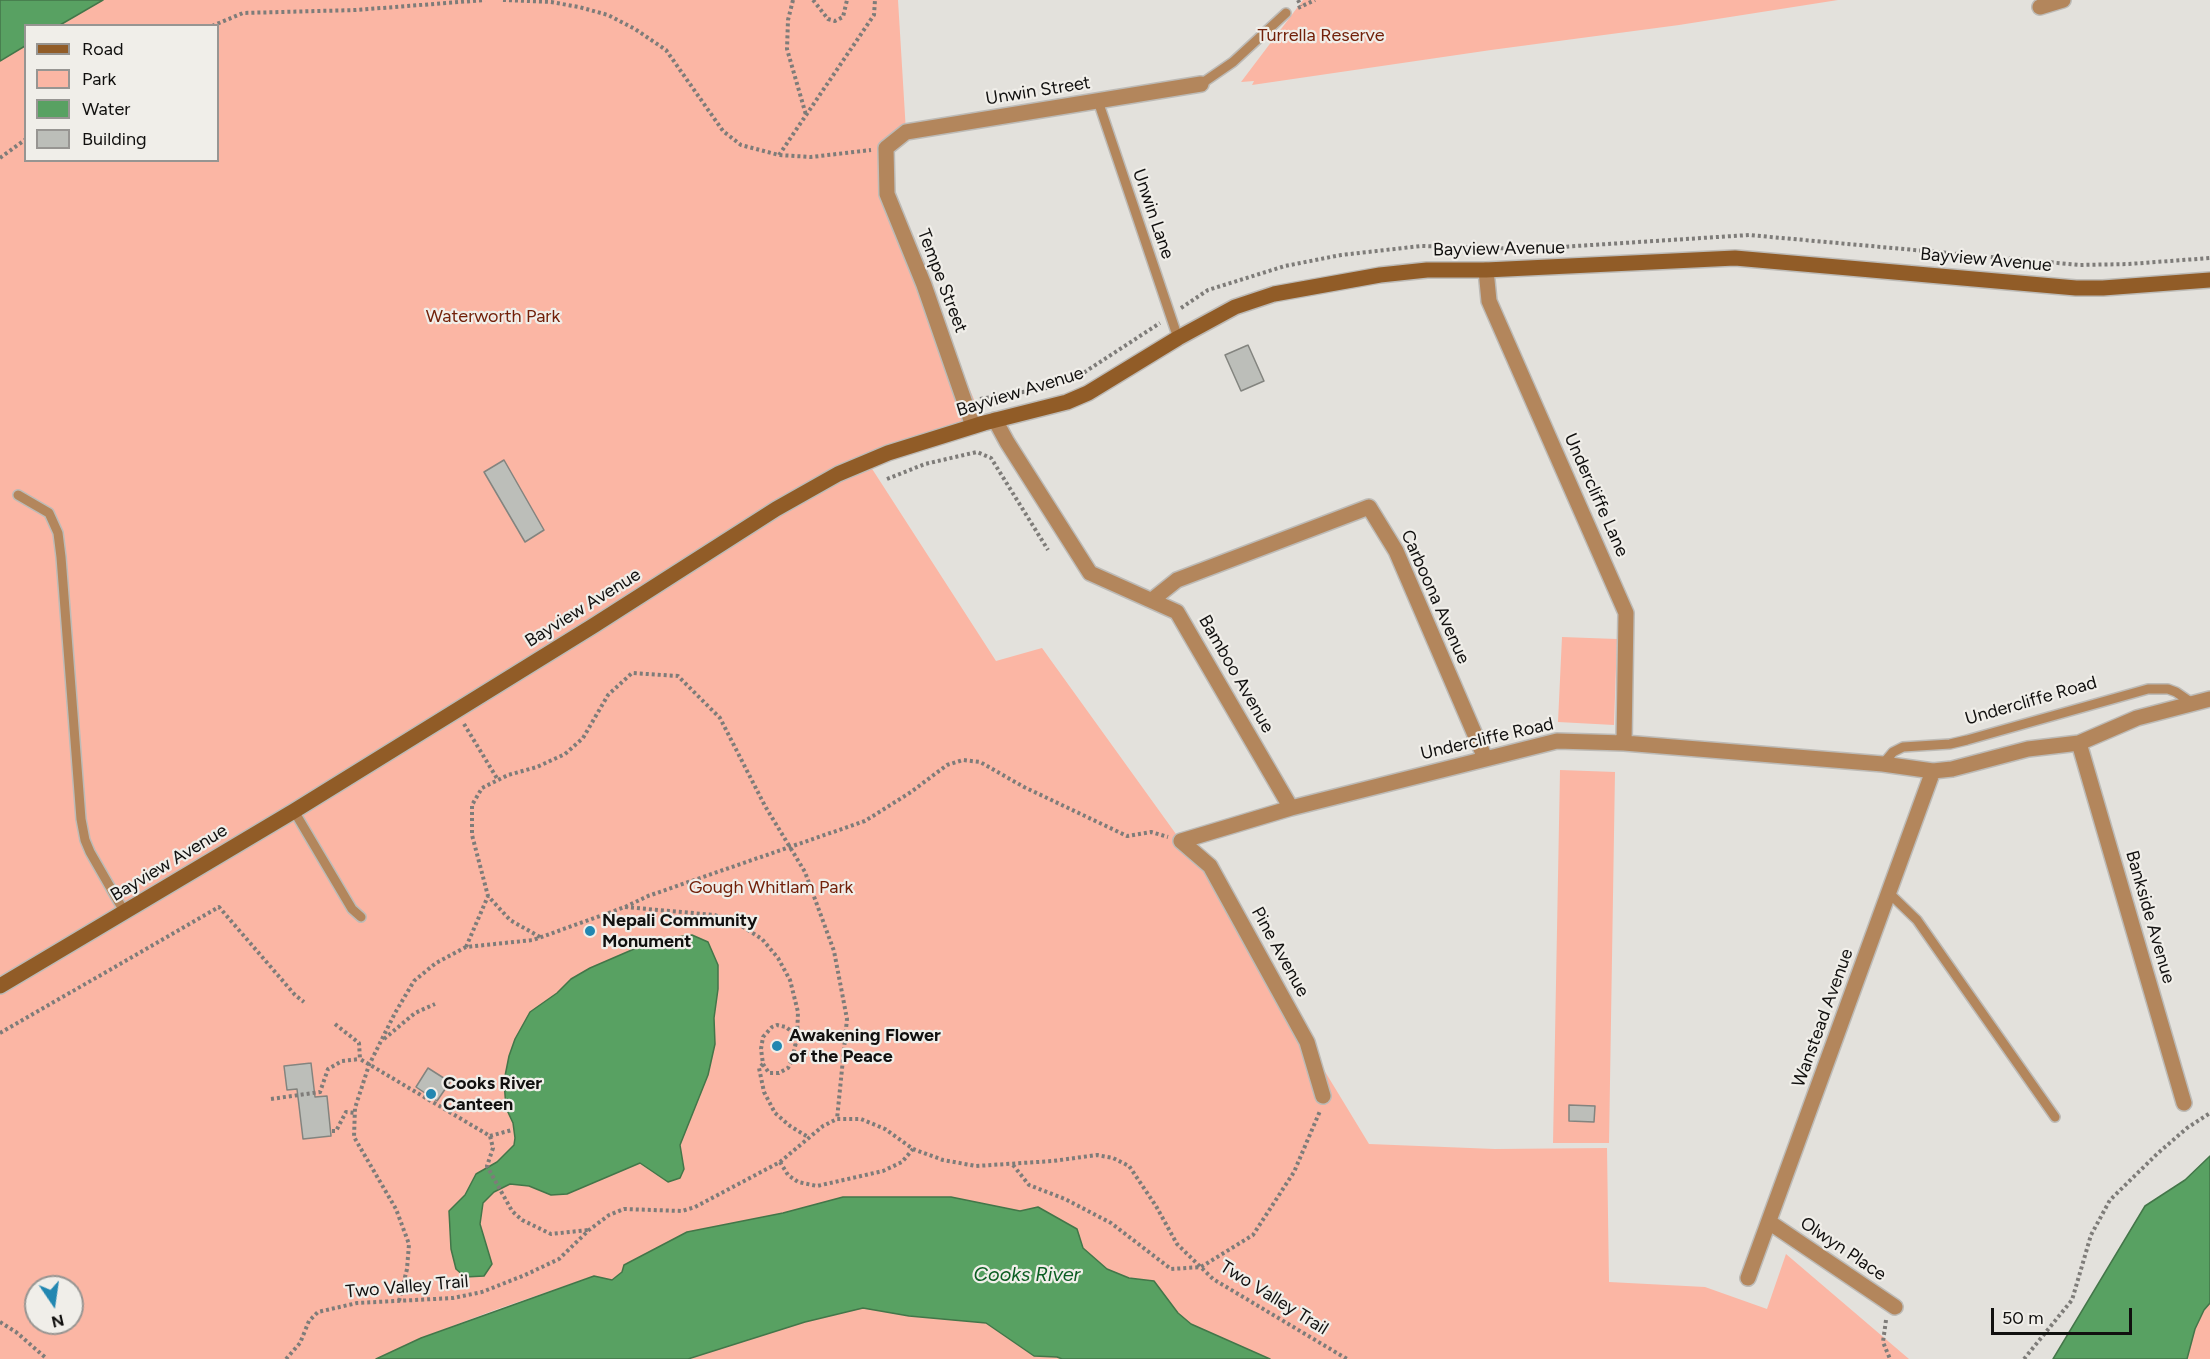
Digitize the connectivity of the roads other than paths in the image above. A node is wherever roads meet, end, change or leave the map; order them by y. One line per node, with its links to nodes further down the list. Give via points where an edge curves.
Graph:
1 (2063, 0): 2 (street)
2 (2040, 7)
3 (1286, 13): 4 (lane, via 1233,62)
4 (1201, 84): 5 (street, Unwin Street)
5 (1098, 101): 6 (street, Unwin Street, via 906,132); 9 (lane, Unwin Lane)
6 (886, 148): 11 (street, Tempe Street, via 887,194 924,285)
7 (1486, 270): 8 (main road, Bayview Avenue, via 1735,258 2076,288); 9 (main road, Bayview Avenue, via 1380,274 1274,294 1235,307); 16 (street, Undercliffe Lane, via 1489,301 1626,613)
8 (2210, 280)
9 (1178, 338): 10 (main road, Bayview Avenue, via 1088,393)
10 (996, 420): 11 (main road, Bayview Avenue); 13 (street, Bamboo Avenue, via 1090,573)
11 (973, 426): 22 (main road, Bayview Avenue, via 888,453 838,474 776,509)
12 (18, 495): 25 (lane, via 49,513 58,533 81,819 90,852)
13 (1152, 600): 18 (street, Carboona Avenue, via 1177,580 1369,507 1396,551); 21 (street, Bamboo Avenue, via 1177,612)
14 (2210, 699): 15 (street, Undercliffe Road)
15 (2192, 704): 17 (street, Undercliffe Road, via 2137,718); 19 (lane, Undercliffe Road, via 2168,689 2148,689 1967,740 1903,747)
16 (1624, 743): 18 (street, Undercliffe Road, via 1557,741); 19 (street, Undercliffe Road)
17 (2079, 743): 20 (street, Undercliffe Road, via 2028,749); 29 (street, Bankside Avenue)
18 (1485, 758): 21 (street, Undercliffe Road)
19 (1883, 764): 20 (street, Undercliffe Road)
20 (1933, 771): 24 (street, Wanstead Avenue)
21 (1291, 808): 23 (street, Undercliffe Road)
22 (294, 811): 25 (main road, Bayview Avenue); 26 (lane, via 352,909)
23 (1181, 841): 28 (street, Pine Avenue, via 1210,866 1307,1042)
24 (1889, 893): 30 (lane, via 1917,920); 31 (street, Wanstead Avenue)
25 (125, 913): 27 (main road, Bayview Avenue)
26 (361, 917)
27 (0, 986)
28 (1323, 1096)
29 (2184, 1103)
30 (2055, 1117)
31 (1769, 1222): 32 (street, Wanstead Avenue); 33 (street, Olwyn Place)
32 (1748, 1278)
33 (1895, 1307)

